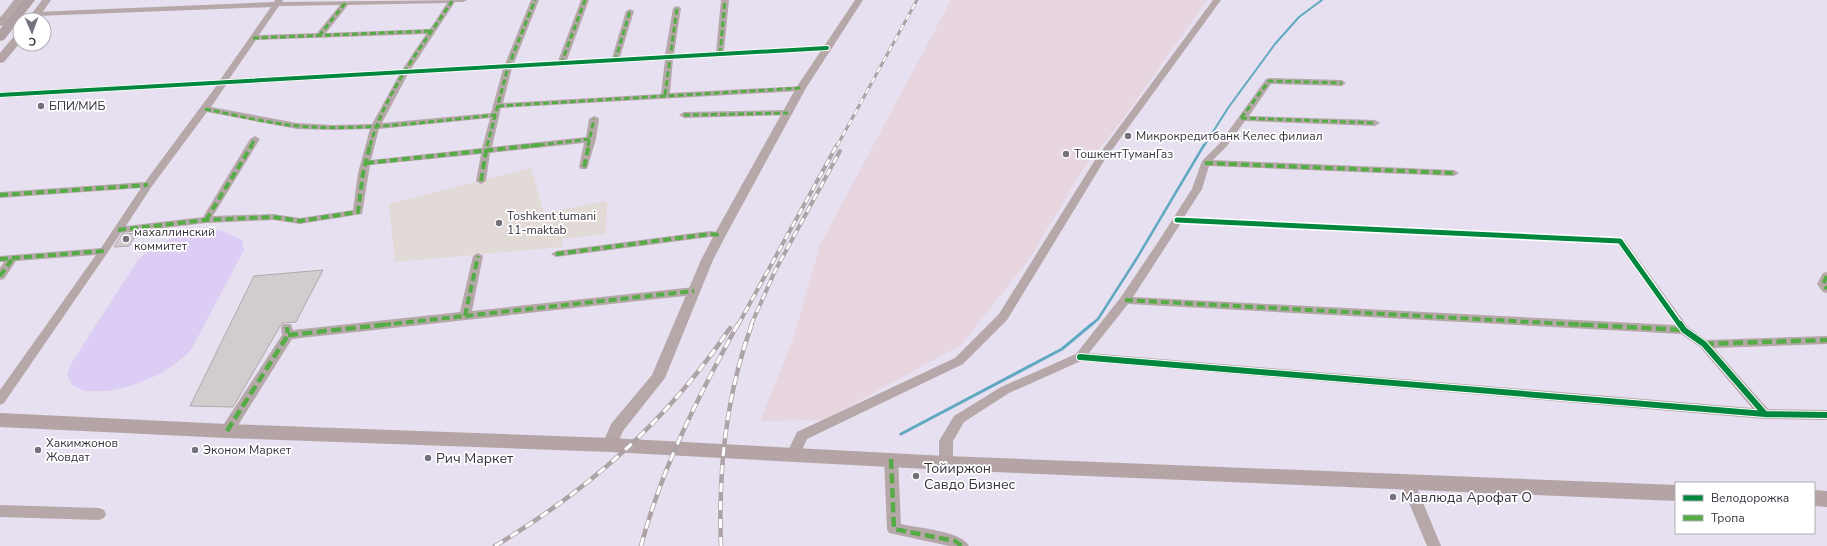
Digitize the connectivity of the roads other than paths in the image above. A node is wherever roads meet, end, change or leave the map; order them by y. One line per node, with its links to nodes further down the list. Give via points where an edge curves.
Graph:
1 (29, 0): 15 (main road)
2 (38, 0): 16 (main road)
3 (48, 0): 17 (street)
4 (464, 0): 10 (street)
5 (535, 0): 35 (street)
6 (585, 0): 34 (street)
7 (725, 0): 30 (street)
8 (859, 0): 29 (street)
9 (1217, 0): 85 (street, via 1100,160 1003,317 959,361 802,436)
10 (452, 1): 12 (street); 23 (street)
11 (277, 2): 12 (street); 18 (street); 26 (street)
12 (346, 2): 24 (street)
13 (677, 8): 31 (street)
14 (630, 11): 33 (street)
15 (22, 12)
16 (22, 12)
17 (38, 12)
18 (52, 16)
19 (12, 17): 20 (main road)
20 (2, 21)
21 (12, 23): 25 (main road)
22 (12, 28): 28 (main road)
23 (432, 31): 24 (street); 36 (street)
24 (319, 36): 26 (street)
25 (0, 37)
26 (253, 38): 37 (street)
27 (12, 46): 32 (main road)
28 (0, 48)
29 (827, 48): 30 (street); 39 (street)
30 (720, 54): 31 (street)
31 (669, 58): 33 (street); 41 (street)
32 (0, 60)
33 (615, 61): 34 (street)
34 (561, 64): 35 (street)
35 (508, 67): 36 (street); 43 (street)
36 (404, 73): 37 (street); 49 (street)
37 (222, 82): 40 (street); 42 (street)
38 (1342, 83): 46 (street, via 1269,82)
39 (801, 88): 41 (street); 44 (street)
40 (0, 95)
41 (665, 95): 43 (street)
42 (205, 109): 49 (street, via 262,121 310,127); 58 (street)
43 (497, 111): 49 (street); 52 (street)
44 (788, 114): 45 (street); 63 (street)
45 (684, 115)
46 (1241, 118): 48 (street); 54 (street, via 1223,145)
47 (594, 119): 51 (street)
48 (1375, 123)
49 (375, 127): 53 (street)
50 (255, 139): 60 (street)
51 (591, 139): 52 (street); 55 (street)
52 (486, 150): 53 (street); 57 (street)
53 (366, 163): 60 (street, via 358,212 300,221 273,218)
54 (1205, 163): 56 (street); 61 (street, via 1197,189)
55 (584, 167)
56 (1454, 173)
57 (481, 181)
58 (148, 185): 59 (street); 62 (street)
59 (0, 195)
60 (206, 220): 62 (street)
61 (1178, 220): 73 (street); 75 (street, via 1620,241)
62 (118, 230): 64 (street)
63 (720, 235): 65 (street, via 710,234); 72 (street)
64 (104, 251): 67 (street); 79 (street)
65 (556, 254)
66 (478, 256): 74 (street)
67 (13, 258): 68 (street); 69 (street)
68 (0, 259)
69 (0, 276)
70 (1827, 276): 71 (street, via 1822,284)
71 (1827, 289)
72 (694, 291): 74 (street); 84 (street, via 658,378 616,428)
73 (1126, 300): 75 (street); 78 (street)
74 (465, 316): 83 (street, via 288,331)
75 (1684, 330): 77 (street)
76 (1827, 340): 77 (street)
77 (1704, 344): 80 (street)
78 (1080, 358): 80 (street); 87 (street, via 1005,390 959,419 946,441)
79 (0, 400)
80 (1765, 414): 81 (street)
81 (1827, 415)
82 (0, 420): 83 (main road)
83 (227, 431): 84 (main road)
84 (610, 445): 85 (main road)
85 (793, 455): 86 (main road)
86 (891, 459): 87 (main road); 94 (street, via 894,529 955,541)
87 (946, 463): 88 (main road)
88 (1407, 481): 89 (main road); 95 (street)
89 (1675, 493)
90 (1815, 498): 91 (main road)
91 (1827, 499)
92 (0, 512): 93 (street)
93 (99, 514)
94 (962, 546)
95 (1434, 546)

